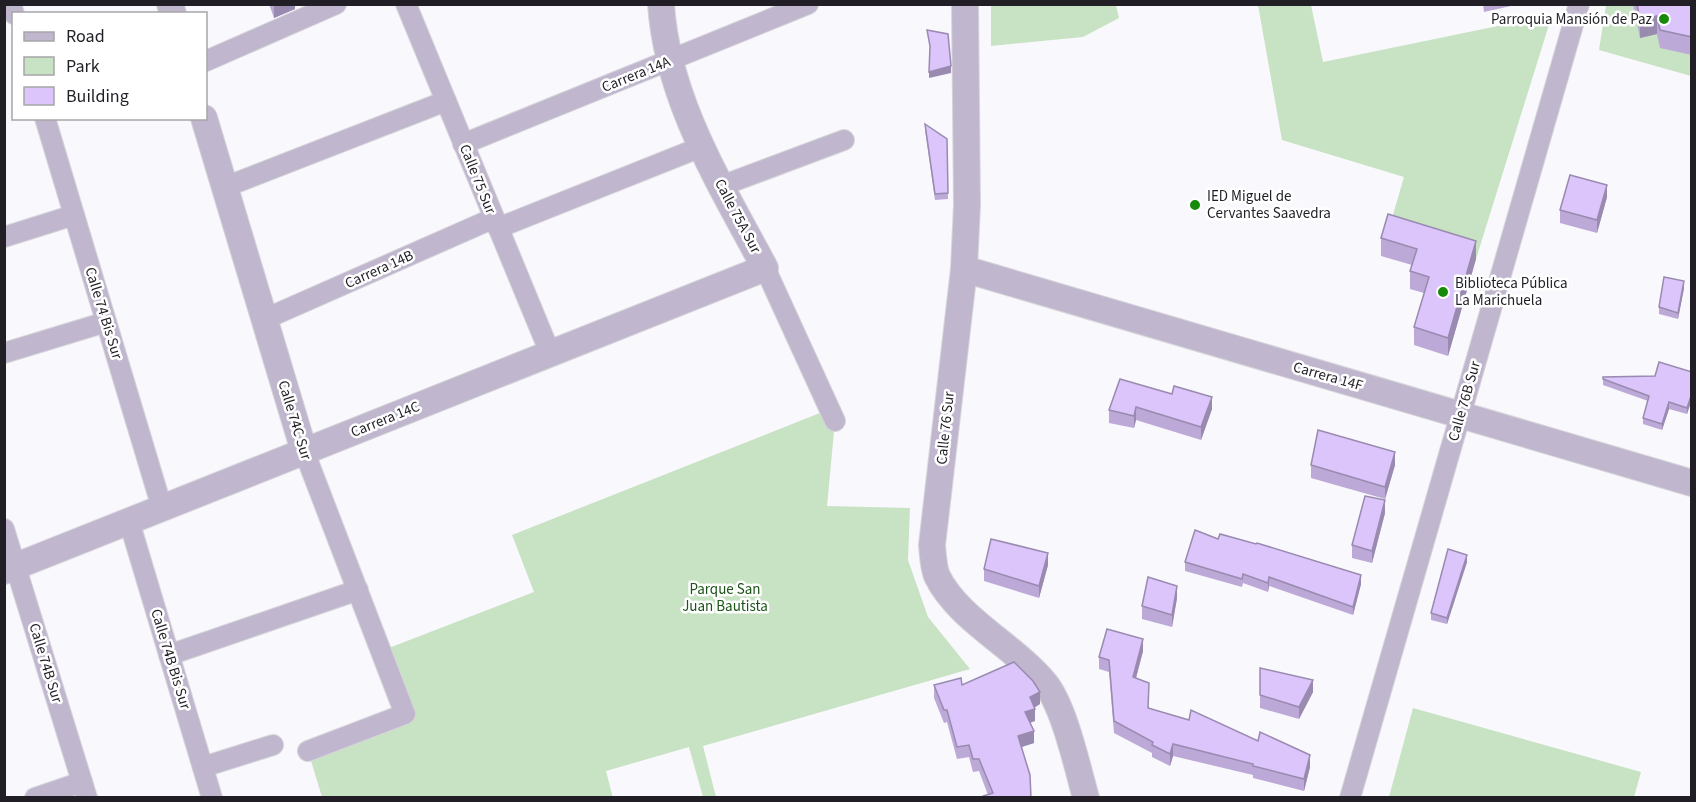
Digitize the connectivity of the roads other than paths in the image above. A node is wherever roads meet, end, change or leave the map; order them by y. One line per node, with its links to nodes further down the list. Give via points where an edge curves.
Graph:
1 (336, 4): 7 (street)
2 (406, 4): 9 (street, Calle 75 Sur)
3 (661, 4): 8 (street, Calle 75A Sur)
4 (808, 4): 8 (street, Carrera 14A)
5 (964, 4): 21 (street, Calle 76 Sur)
6 (1579, 4): 26 (street, Calle 76B Sur)
7 (207, 61)
8 (669, 61): 13 (street, Carrera 14A); 14 (street, Calle 75A Sur)
9 (446, 101): 13 (street, Calle 75 Sur); 16 (street)
10 (46, 120): 17 (street, Calle 74 Bis Sur)
11 (205, 120): 16 (street, Calle 74C Sur)
12 (844, 140): 15 (street)
13 (463, 144): 18 (street, Calle 75 Sur)
14 (701, 147): 15 (street, Calle 75A Sur); 18 (street, Carrera 14B)
15 (721, 186): 20 (street, Calle 75A Sur)
16 (225, 187): 22 (street, Calle 74C Sur)
17 (74, 215): 19 (street); 23 (street, Calle 74 Bis Sur)
18 (496, 223): 22 (street, Carrera 14B); 25 (street, Calle 75 Sur)
19 (4, 237)
20 (765, 268): 25 (street, Carrera 14C); 27 (street, Calle 75A Sur)
21 (964, 269): 26 (street, Carrera 14F); 42 (street, Calle 76 Sur, via 932,544 934,565 958,605 1045,682 1056,700)
22 (265, 319): 28 (street, Calle 74C Sur)
23 (106, 322): 24 (street); 30 (street, Calle 74 Bis Sur)
24 (4, 353)
25 (550, 353): 28 (street, Carrera 14C)
26 (1460, 415): 29 (street, Carrera 14F); 43 (street, Calle 76B Sur)
27 (835, 421)
28 (304, 451): 30 (street, Carrera 14C); 34 (street, Calle 74C Sur)
29 (1692, 483)
30 (162, 508): 31 (street, Carrera 14C)
31 (129, 521): 33 (street, Carrera 14C); 35 (street, Calle 74B Bis Sur)
32 (4, 529): 33 (street, Calle 74B Sur)
33 (10, 569): 39 (street, Calle 74B Sur)
34 (358, 591): 35 (street); 37 (street, Calle 74C Sur, via 405,714)
35 (169, 655): 38 (street, Calle 74B Bis Sur)
36 (273, 745): 38 (street)
37 (308, 752)
38 (203, 767): 41 (street, Calle 74B Bis Sur)
39 (85, 790): 40 (street)
40 (35, 798)
41 (213, 798)
42 (1086, 798)
43 (1350, 798)

